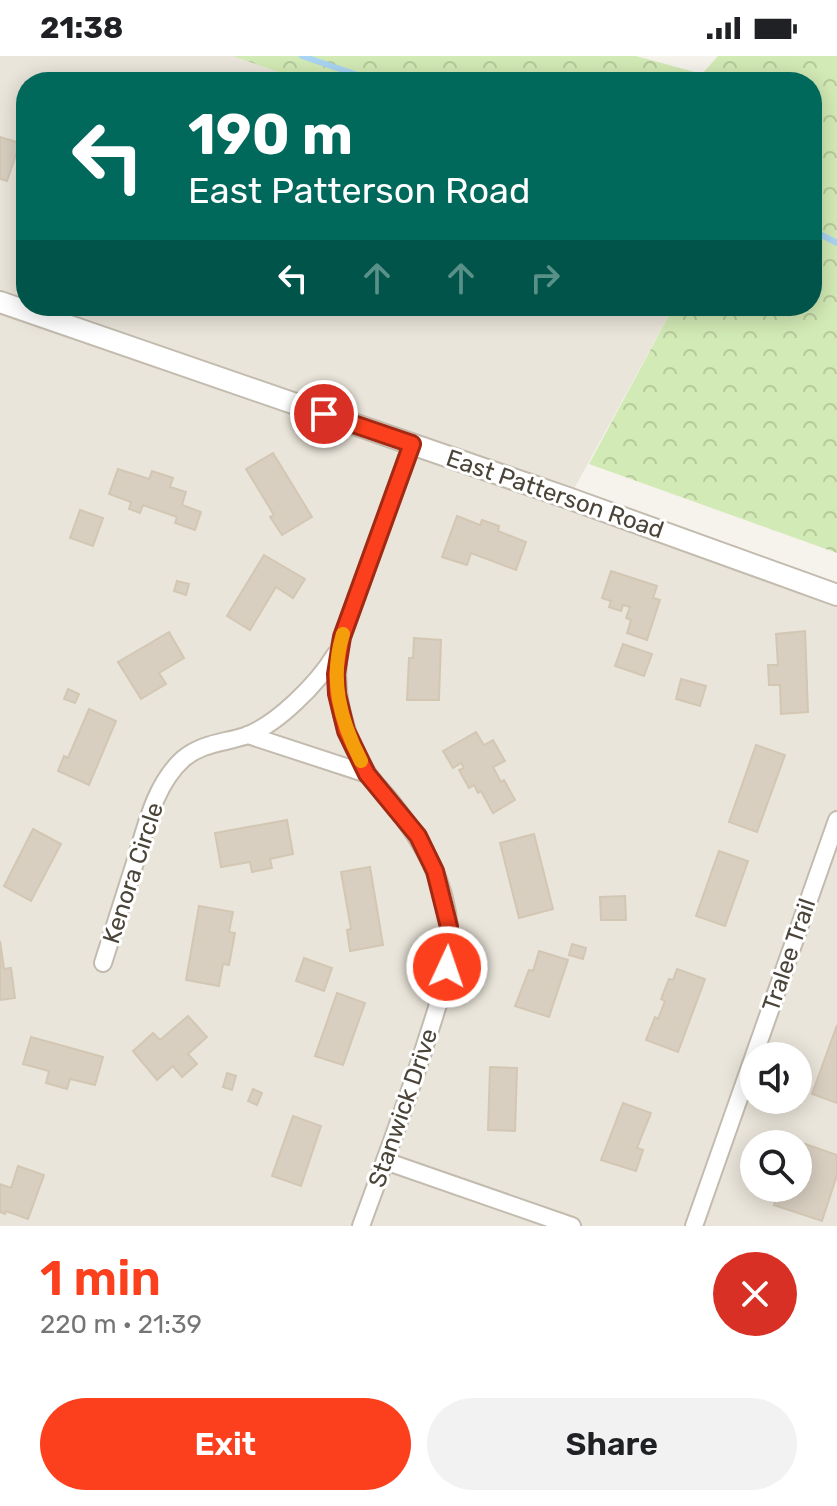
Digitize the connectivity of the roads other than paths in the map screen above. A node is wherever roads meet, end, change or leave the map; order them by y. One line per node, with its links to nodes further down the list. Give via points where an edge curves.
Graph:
1 (41, 316): 2 (street, East Patterson Road)
2 (412, 444): 3 (street, East Patterson Road); 4 (street, Stanwick Drive)
3 (837, 595)
4 (342, 637): 5 (street, Kenora Circle, via 309,689); 6 (street, Stanwick Drive, via 337,694 346,731)
5 (248, 735): 6 (street); 8 (street, Kenora Circle, via 195,751 165,782)
6 (367, 774): 9 (street, Stanwick Drive, via 418,836 442,892 449,927 447,967 434,1015)
7 (837, 820): 12 (street, Tralee Trail)
8 (103, 963)
9 (385, 1161): 10 (street, Stanwick Drive); 11 (street)
10 (361, 1226)
11 (572, 1226)
12 (694, 1226)

